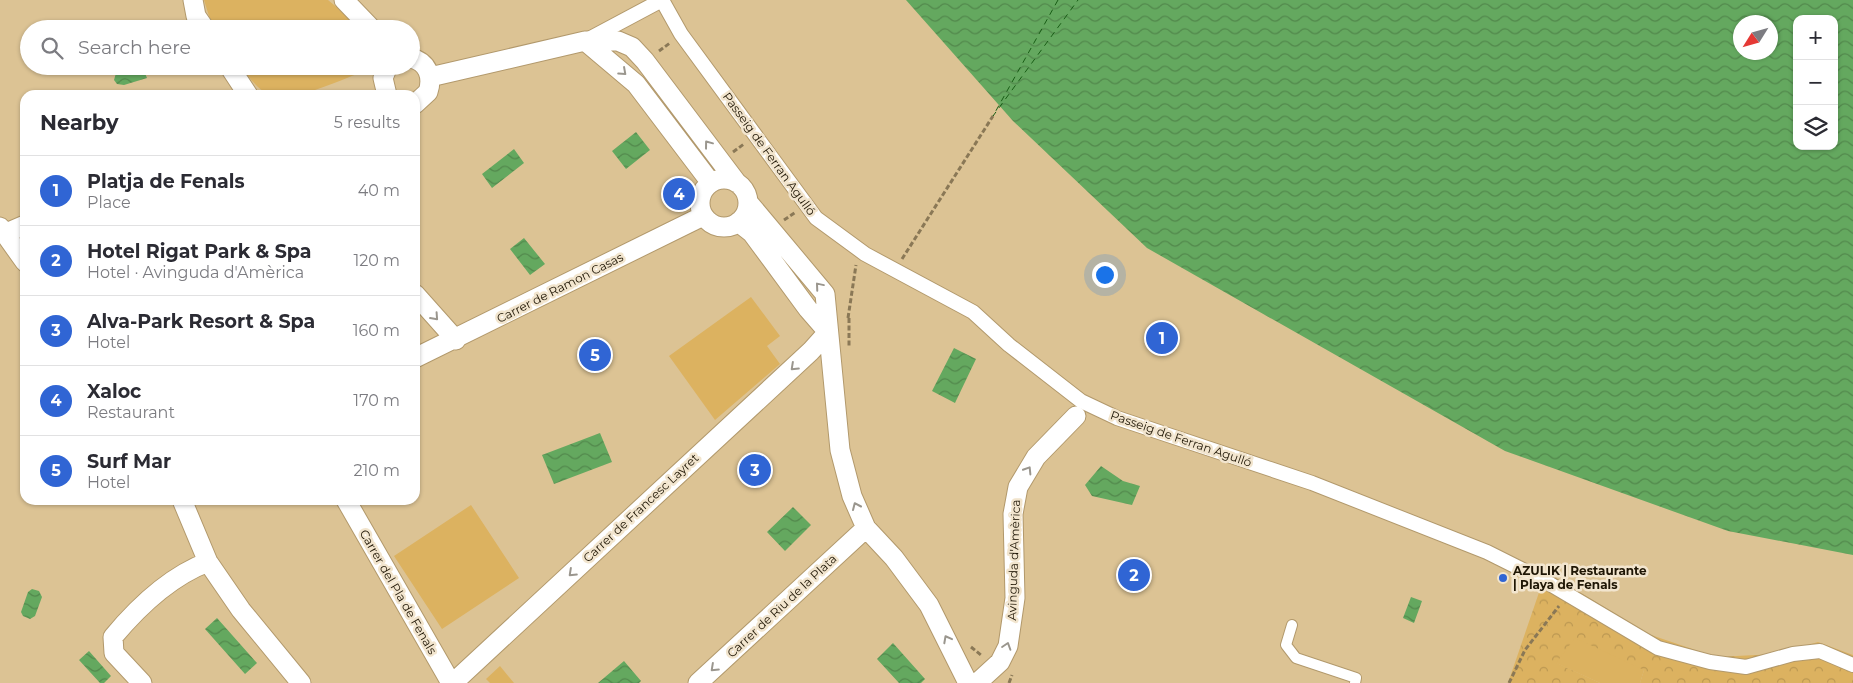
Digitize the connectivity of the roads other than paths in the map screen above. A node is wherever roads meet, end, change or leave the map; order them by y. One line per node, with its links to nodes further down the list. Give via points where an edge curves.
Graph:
1 (193, 0): 3 (street)
2 (344, 0): 4 (street)
3 (199, 20)
4 (363, 20)
5 (586, 41): 9 (street); 13 (street, one-way to 13, via 636,84); 14 (street, one-way to 5, via 632,47 618,41); 31 (street, Passeig de Ferran Agulló, via 662,0 681,34 816,218 858,249 973,312 1009,345 1089,404 1118,418 1312,483 1478,548 1546,581 1658,648 1710,662 1746,667 1794,654 1820,651)
6 (420, 62): 9 (street)
7 (235, 75): 10 (street)
8 (384, 75): 11 (street)
9 (430, 77): 12 (street, via 428,92)
10 (245, 90)
11 (384, 90)
12 (420, 101)
13 (711, 183): 14 (street, via 728,179); 16 (street, via 700,197)
14 (737, 183): 15 (street, via 745,191)
15 (748, 202): 17 (street, via 747,211); 22 (street, one-way to 15, via 825,294)
16 (704, 216): 17 (street, via 723,228); 23 (street, Carrer de Ramon Casas)
17 (738, 222): 22 (street, via 752,233 808,309)
18 (20, 226): 19 (street)
19 (2, 230): 20 (street)
20 (20, 255)
21 (420, 300): 23 (street, one-way to 23)
22 (828, 326): 28 (street, one-way to 22, via 852,496 840,450); 34 (street, Carrer de Francesc Layret, one-way to 34, via 811,351)
23 (456, 340): 24 (street, Carrer de Ramon Casas)
24 (420, 356)
25 (1076, 416): 37 (street, Avinguda d'Amèrica, one-way to 25, via 1000,662 1008,646 1015,598 1013,514 1018,487 1036,457)
26 (184, 505): 29 (street)
27 (349, 505): 34 (street, Carrer del Pla de Fenals)
28 (866, 528): 35 (street, Carrer de Riu de la Plata, one-way to 35); 36 (street, one-way to 28, via 929,605 894,558)
29 (208, 562): 32 (street, via 186,570 127,620 112,637 114,653); 33 (street, via 241,610)
30 (1292, 625): 38 (lane, via 1286,645 1296,658 1356,678)
31 (1853, 665)
32 (142, 683)
33 (301, 683)
34 (452, 683)
35 (698, 683)
36 (968, 683)
37 (977, 683)
38 (1355, 683)

